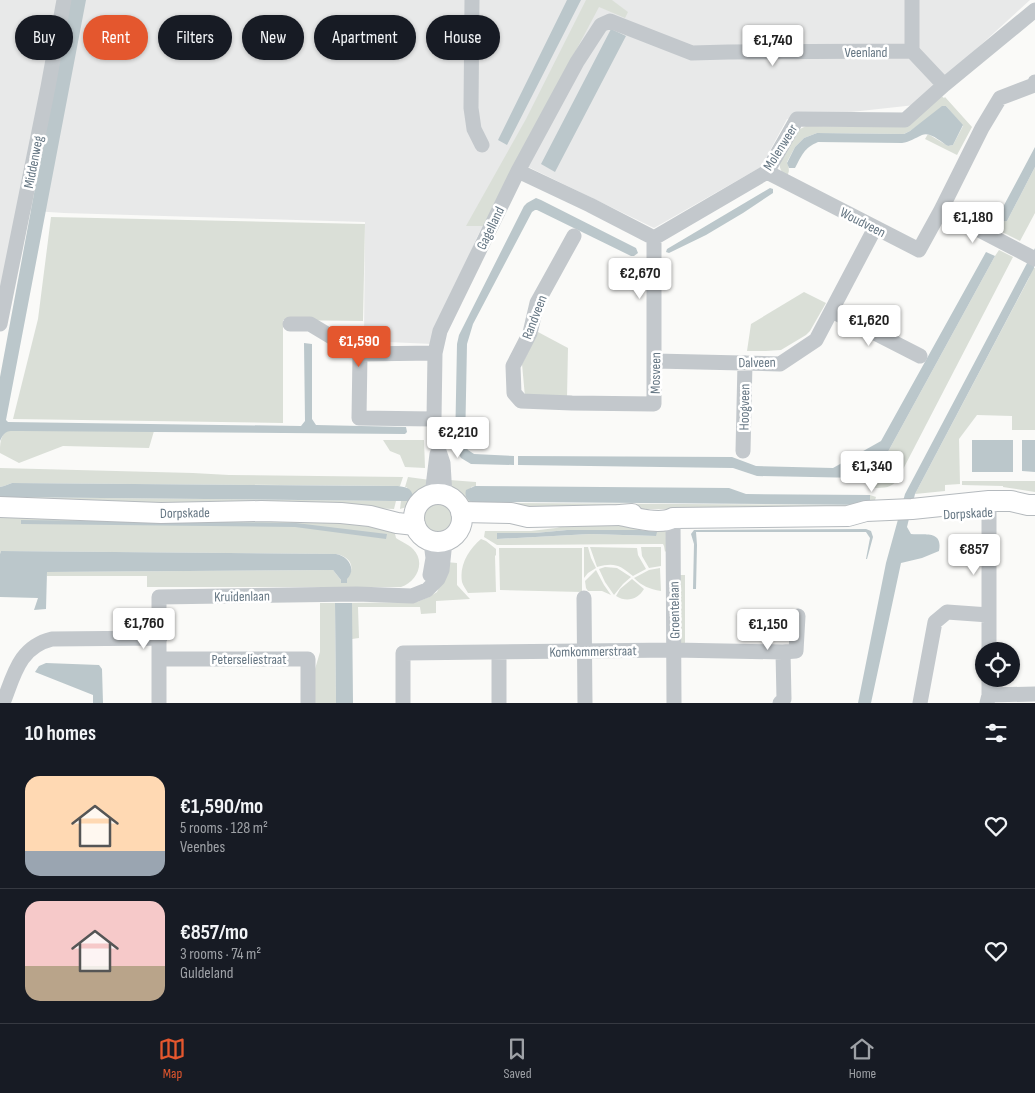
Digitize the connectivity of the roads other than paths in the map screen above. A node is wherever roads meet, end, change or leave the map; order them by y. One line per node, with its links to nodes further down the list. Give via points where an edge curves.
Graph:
1 (64, 0): 18 (street, Middenweg)
2 (472, 0): 9 (street, via 471,108 474,129)
3 (912, 0): 6 (street)
4 (1035, 10): 8 (street, Molenweer)
5 (601, 25): 6 (street, Veenland, via 610,21 692,53); 10 (street, Gagelland, via 577,62)
6 (912, 51): 8 (street)
7 (1035, 82): 12 (street, Woudveen, via 1000,98)
8 (944, 85): 11 (street, Molenweer, via 905,120 797,119)
9 (482, 145)
10 (518, 171): 15 (street); 20 (street, Gagelland, via 440,331)
11 (767, 172): 13 (street, Woudveen); 15 (street, Molenweer)
12 (941, 210): 13 (street, Woudveen, via 919,250); 16 (street)
13 (876, 228): 17 (street, Dalveen)
14 (574, 236): 25 (street, Randveen, via 537,303 530,333 513,366 514,393)
15 (654, 238): 23 (street, Mosveen)
16 (1026, 254)
17 (832, 311): 22 (street); 24 (street, Dalveen, via 816,340 780,364)
18 (0, 324)
19 (290, 324): 21 (street, via 310,324)
20 (435, 353): 21 (street); 26 (street, Gagelland)
21 (360, 354): 26 (street, via 360,418)
22 (920, 356)
23 (655, 361): 24 (street, Dalveen); 25 (street, Mosveen, via 654,404)
24 (745, 363): 27 (street, Hoogveen)
25 (521, 401)
26 (434, 419): 28 (street, Gagelland)
27 (743, 451)
28 (439, 496): 33 (main road, via 419,503); 34 (main road, via 450,497 456,502)
29 (1032, 505): 30 (main road, Dorpskade, via 1012,510)
30 (989, 506): 32 (main road, Dorpskade, via 948,513 905,514 867,522 848,516); 37 (street)
31 (0, 507): 33 (main road, Dorpskade, via 161,513 261,510 370,516 397,513)
32 (673, 518): 34 (main road, Dorpskade, via 665,513 642,512 528,517 510,522); 41 (street, Groentelaan)
33 (415, 519): 35 (main road, via 420,534 427,540)
34 (461, 519): 35 (main road, via 454,537)
35 (438, 541): 39 (street, Kruidenlaan, via 430,577 424,584 401,595 159,597)
36 (584, 598): 42 (street)
37 (990, 615): 40 (street); 56 (street, via 947,612 935,622)
38 (798, 616): 44 (street, via 796,651)
39 (160, 638): 45 (street, Kruidenlaan); 48 (street, via 52,639 41,642 19,663)
40 (989, 642)
41 (674, 650): 42 (street, Komkommerstraat); 44 (street, Komkommerstraat); 54 (street, Groentelaan)
42 (584, 651): 43 (street, Komkommerstraat); 53 (street)
43 (499, 652): 51 (street, Komkommerstraat, via 403,653); 52 (street)
44 (783, 652): 55 (street, via 784,699)
45 (159, 659): 49 (street, Kruidenlaan); 50 (street, Peterseliestraat, via 308,659)
46 (1035, 694): 47 (street)
47 (988, 699)
48 (3, 703)
49 (159, 703)
50 (308, 703)
51 (403, 703)
52 (499, 703)
53 (585, 703)
54 (674, 703)
55 (780, 703)
56 (920, 703)

